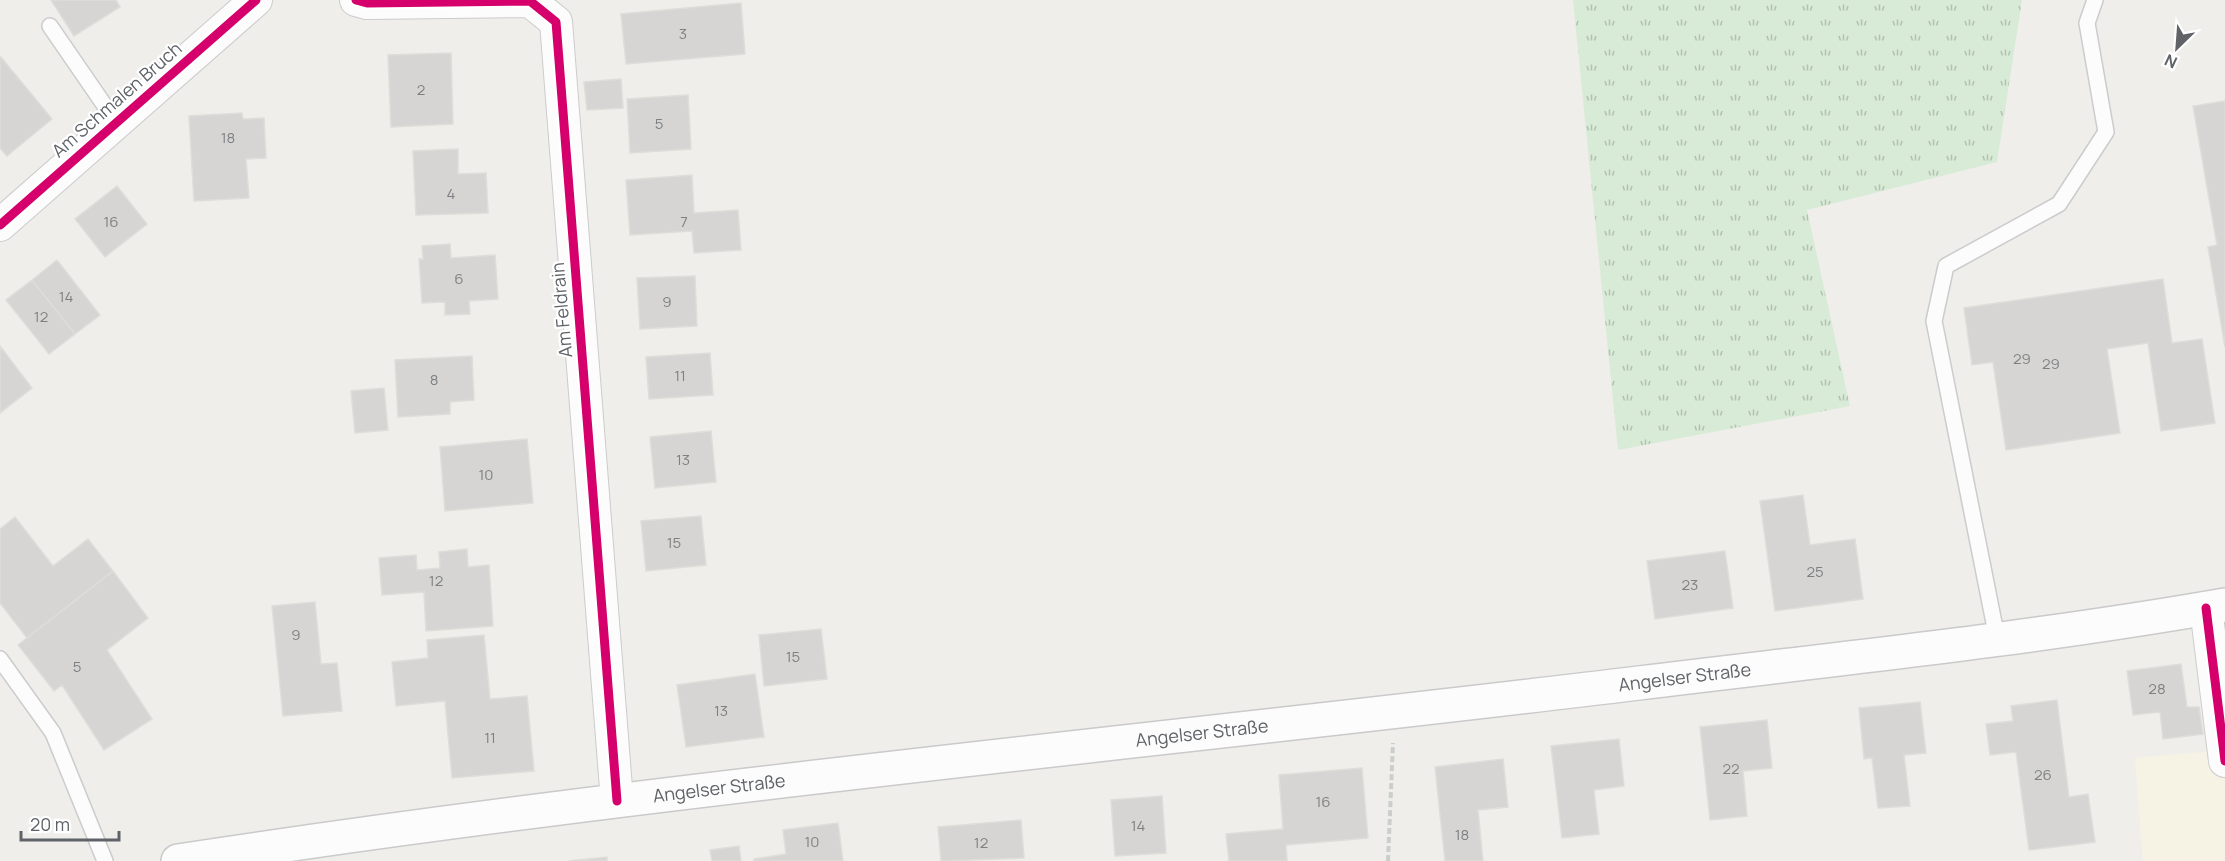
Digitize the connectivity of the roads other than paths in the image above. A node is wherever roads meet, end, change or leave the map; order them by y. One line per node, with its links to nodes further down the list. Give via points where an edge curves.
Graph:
1 (256, 0): 5 (street, Am Schmalen Bruch)
2 (356, 0): 11 (street, Am Feldrain, via 530,1 556,22)
3 (2095, 0): 8 (lane, via 2087,22 2106,132 2060,204 1946,266 1934,321)
4 (50, 26): 5 (lane)
5 (117, 122): 6 (street, Am Schmalen Bruch)
6 (0, 225)
7 (2215, 607): 8 (main road, Angelser Straße); 10 (street)
8 (1997, 638): 11 (main road, Angelser Straße)
9 (0, 659): 13 (lane, via 53,733)
10 (2225, 760)
11 (617, 801): 12 (main road, Angelser Straße)
12 (332, 849): 14 (main road, Angelser Straße)
13 (105, 861)
14 (178, 861)

